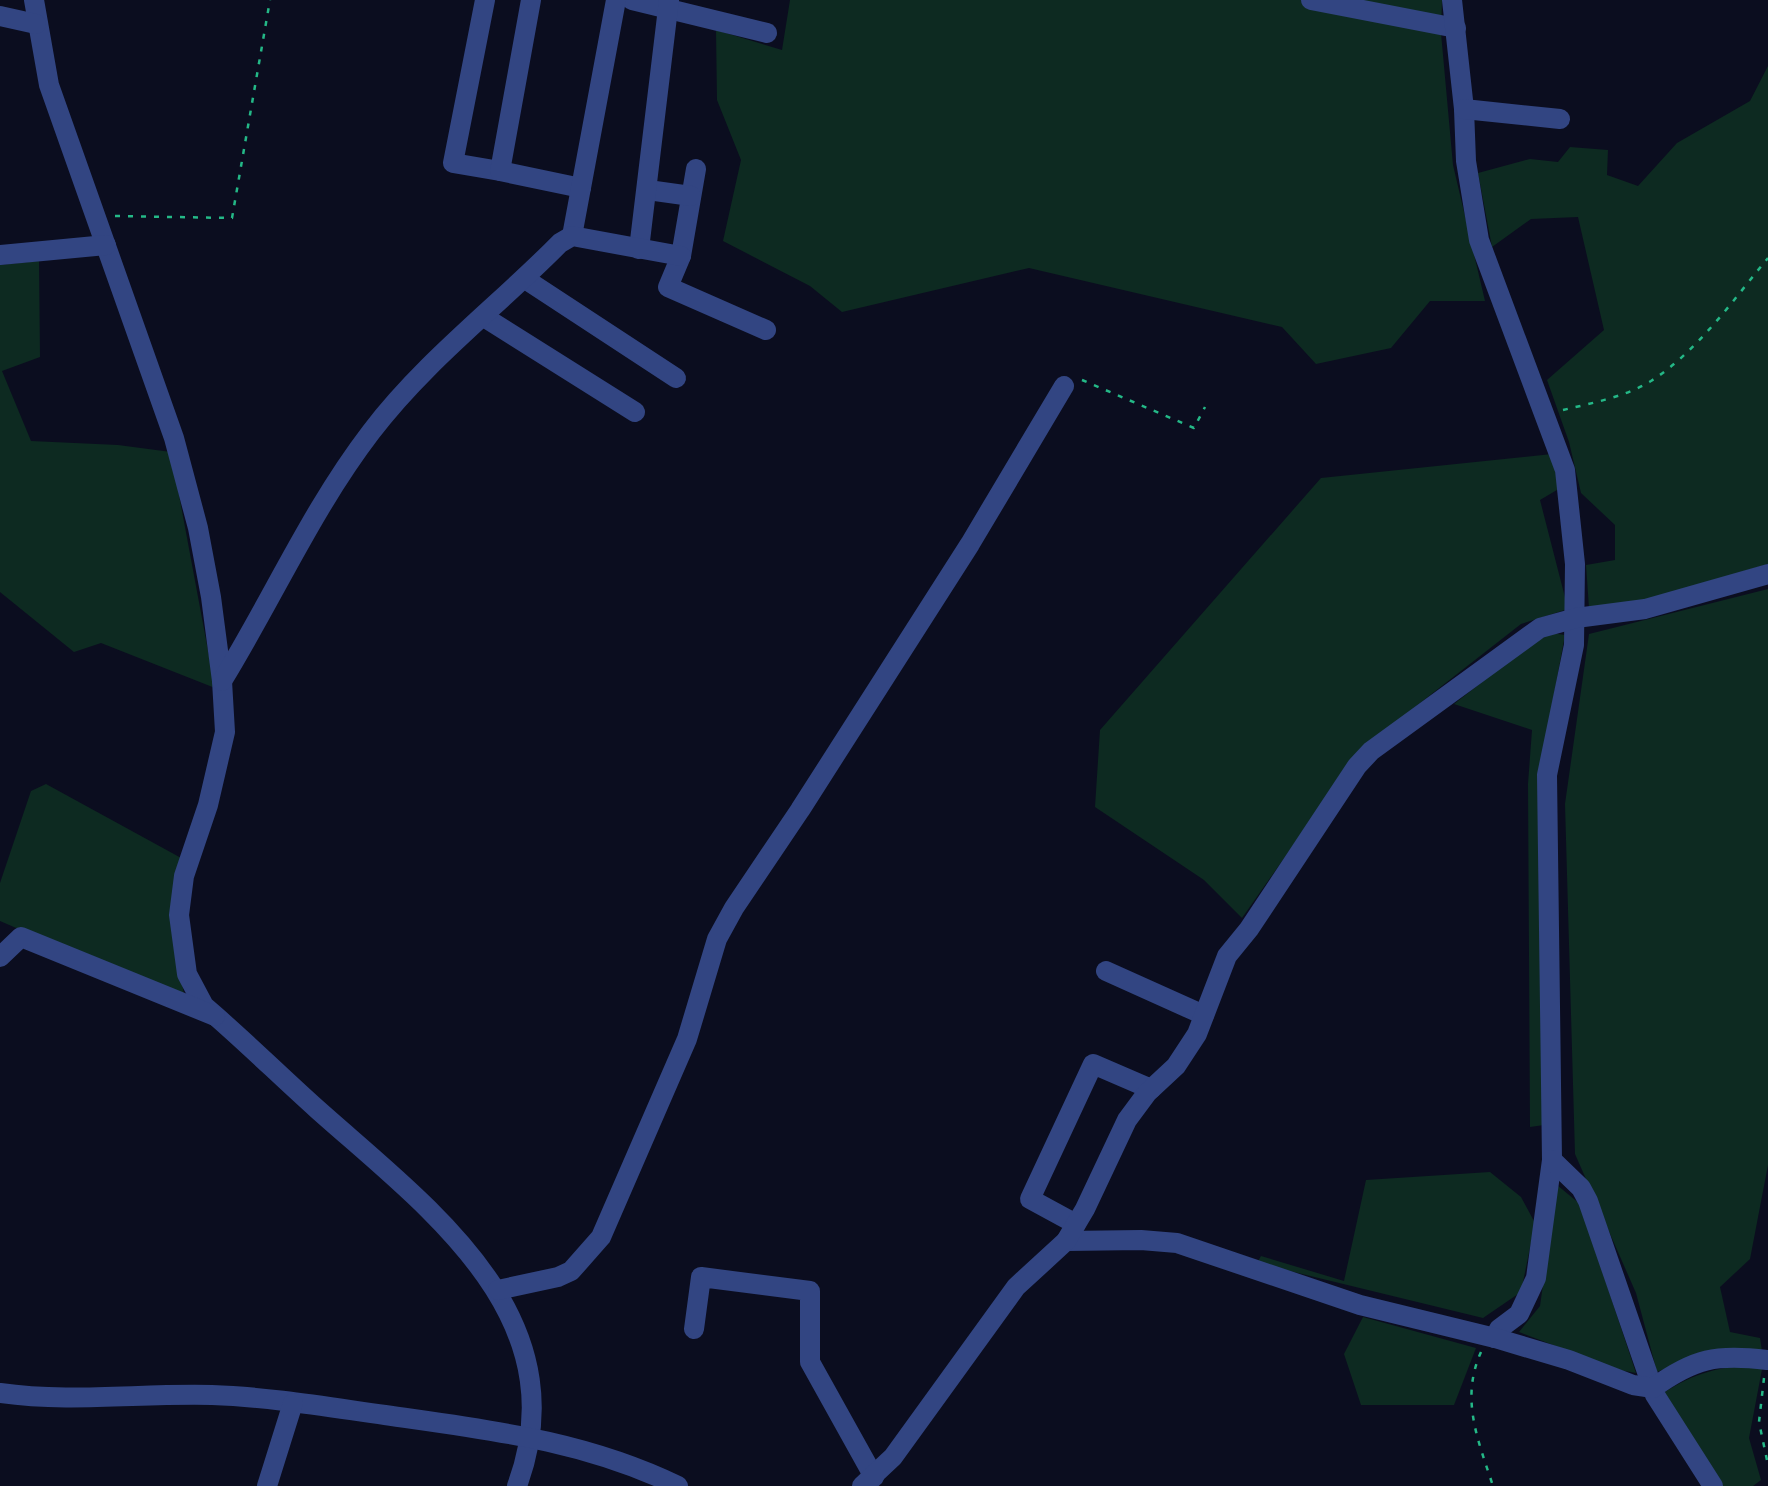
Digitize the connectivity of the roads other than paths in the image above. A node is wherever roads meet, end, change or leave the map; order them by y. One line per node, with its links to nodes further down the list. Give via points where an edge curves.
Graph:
1 (34, 0): 10 (street)
2 (485, 0): 16 (street, via 453,163)
3 (531, 0): 16 (street)
4 (616, 0): 17 (street)
5 (632, 0): 8 (street)
6 (1311, 0): 11 (street)
7 (1452, 0): 11 (street)
8 (668, 4): 12 (street); 18 (street)
9 (0, 16): 10 (street)
10 (36, 24): 21 (street, via 48,84)
11 (1456, 28): 13 (street)
12 (767, 33)
13 (1464, 109): 14 (street); 32 (street, via 1479,240 1564,470)
14 (1560, 119)
15 (696, 169): 19 (street)
16 (500, 172): 17 (street)
17 (580, 188): 20 (street)
18 (648, 190): 19 (street); 22 (street)
19 (691, 196): 24 (street)
20 (572, 236): 22 (street); 25 (street)
21 (106, 245): 23 (street); 33 (street, via 174,438 198,528)
22 (640, 249): 24 (street)
23 (0, 255)
24 (681, 256): 27 (street, via 668,288)
25 (524, 278): 26 (street); 28 (street)
26 (484, 318): 30 (street); 33 (street, via 418,378 338,476)
27 (766, 330)
28 (676, 378)
29 (1064, 386): 41 (street, via 717,938 687,1038 601,1237 558,1277)
30 (636, 412)
31 (1768, 574): 32 (street, via 1644,609)
32 (1576, 618): 36 (street, via 1524,638 1371,750 1226,956); 39 (street, via 1547,775)
33 (222, 681): 37 (street, via 225,732 179,915 187,974)
34 (0, 956): 37 (street, via 21,937)
35 (1106, 971): 36 (street)
36 (1204, 1014): 38 (street, via 1176,1066)
37 (217, 1017): 41 (street, via 466,1248)
38 (1151, 1089): 40 (street, via 1127,1120); 40 (street, via 1092,1064 1030,1200)
39 (1552, 1160): 43 (street, via 1536,1278 1519,1314); 45 (street, via 1588,1201)
40 (1071, 1232): 43 (street, via 1178,1243 1360,1305); 49 (street, via 1016,1287)
41 (498, 1290): 48 (street, via 527,1365)
42 (694, 1329): 49 (street, via 701,1278 810,1291 810,1362)
43 (1491, 1337): 45 (street)
44 (1767, 1360): 45 (street, via 1707,1359)
45 (1653, 1388): 53 (street)
46 (0, 1393): 47 (street)
47 (293, 1402): 48 (street); 50 (street)
48 (530, 1435): 51 (street); 52 (street)
49 (868, 1481)
50 (267, 1486)
51 (516, 1486)
52 (678, 1486)
53 (1713, 1486)

